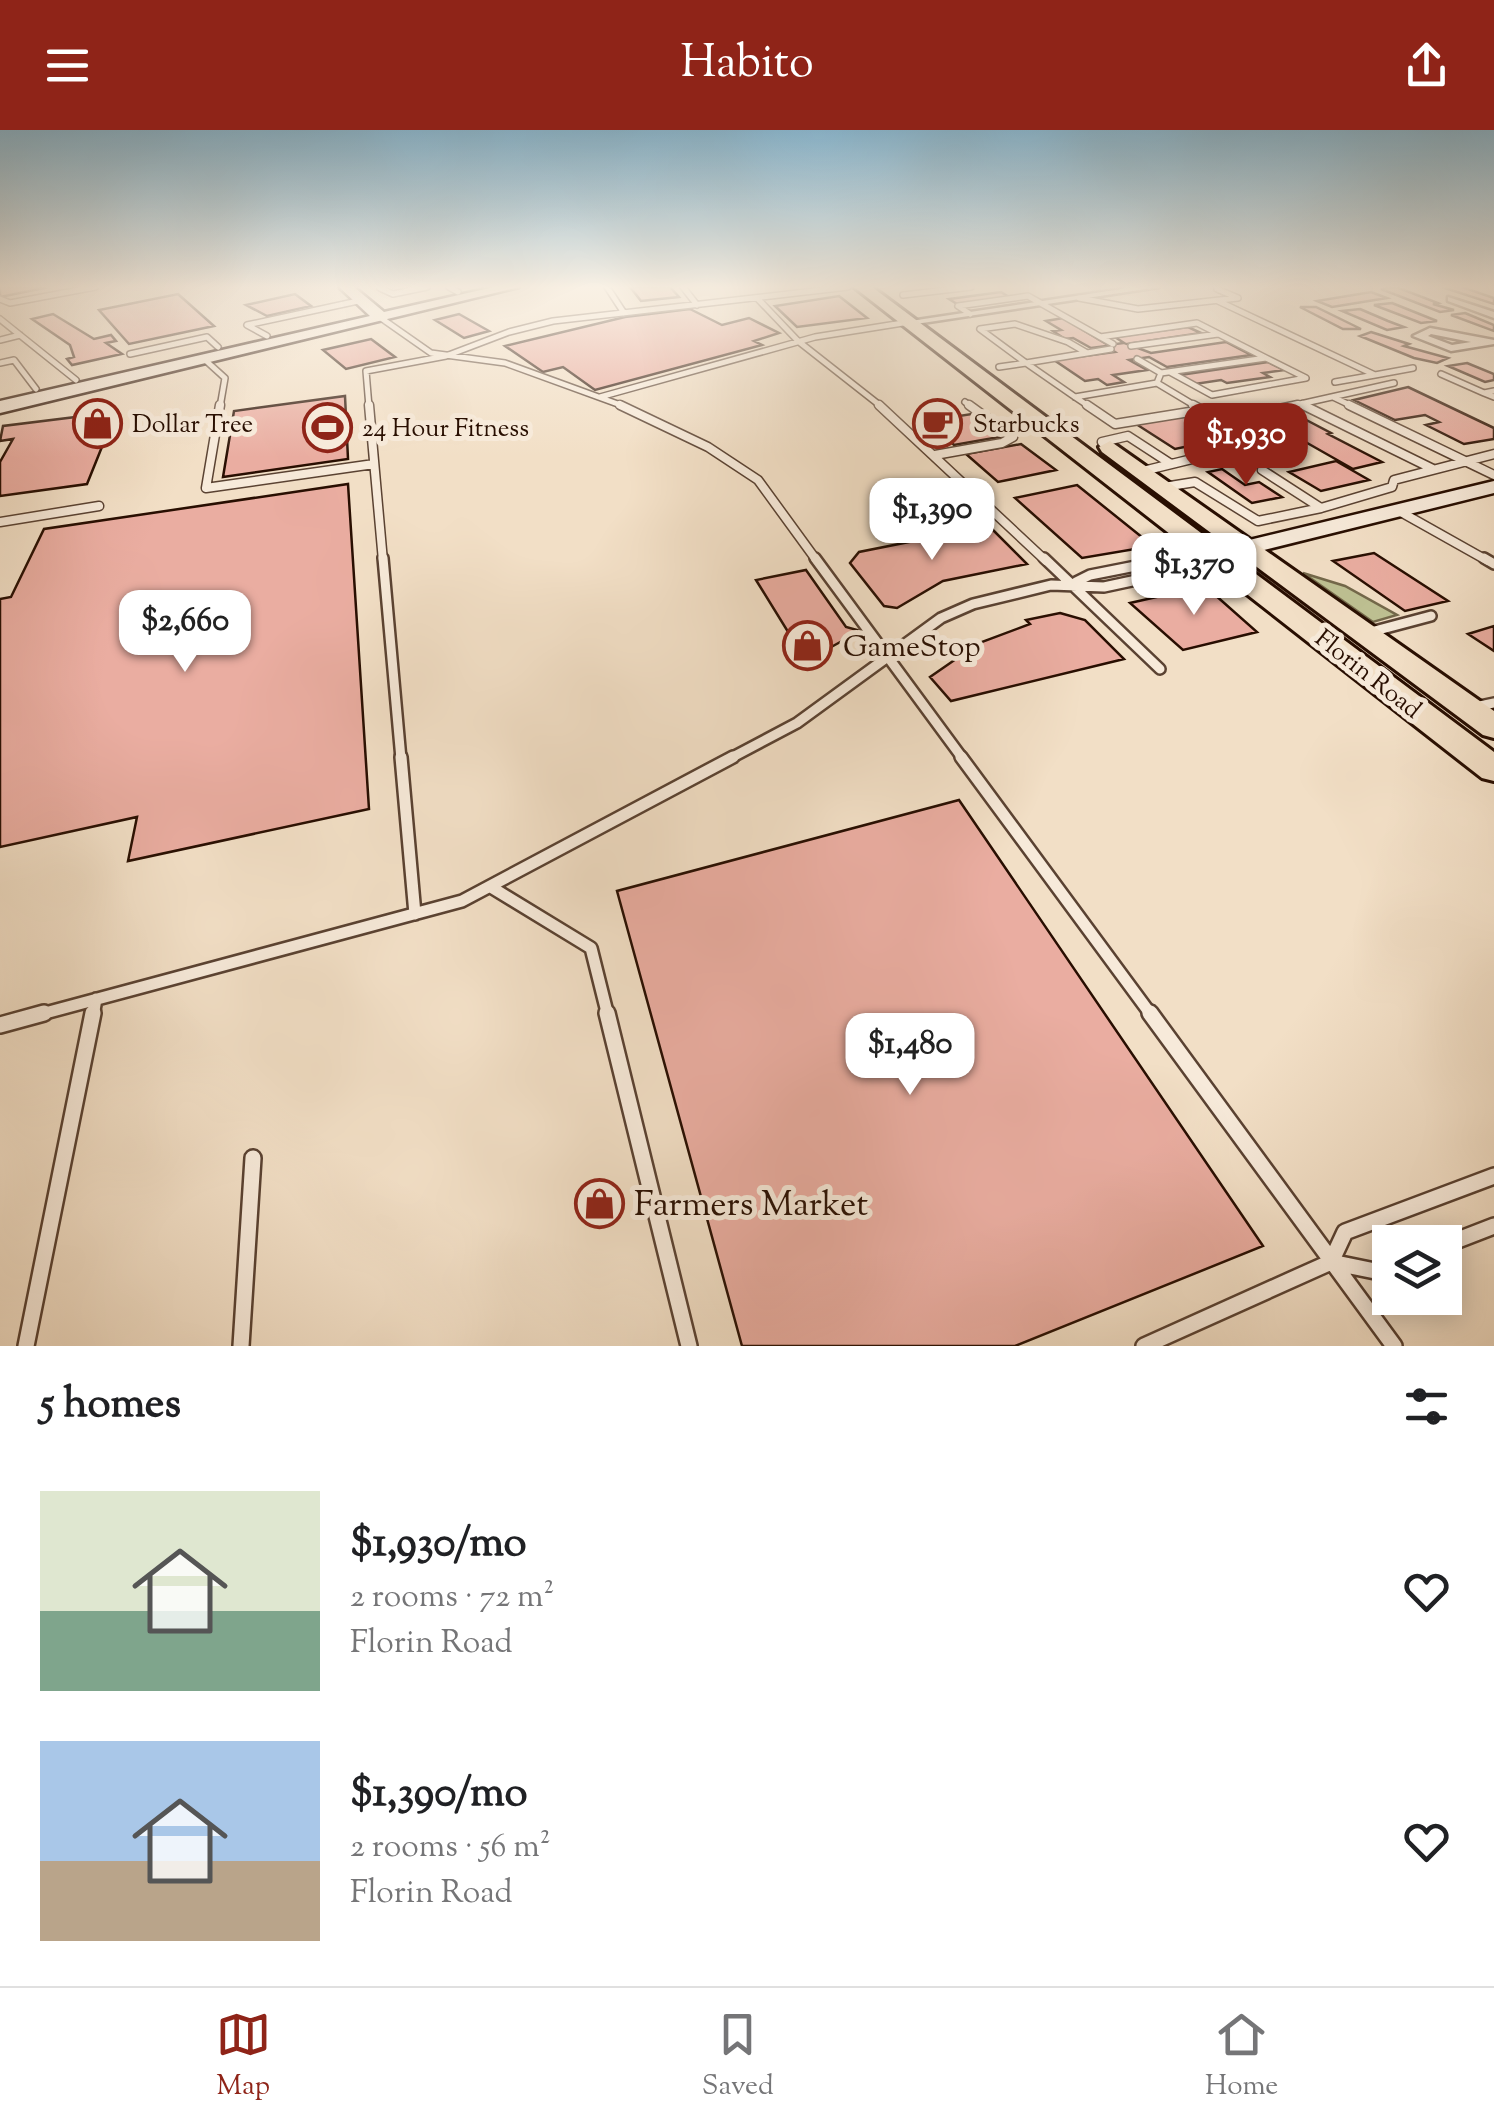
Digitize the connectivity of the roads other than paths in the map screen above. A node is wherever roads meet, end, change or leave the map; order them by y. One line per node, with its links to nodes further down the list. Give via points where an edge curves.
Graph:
1 (31, 344): 35 (lane)
2 (176, 344): 23 (lane)
3 (209, 344): 21 (lane)
4 (241, 344): 21 (main road)
5 (245, 344): 21 (main road)
6 (418, 344): 24 (lane)
7 (483, 344): 24 (lane)
8 (788, 344): 41 (lane)
9 (801, 344): 52 (lane)
10 (938, 344): 68 (main road, Florin Road)
11 (968, 344): 29 (main road, Florin Road)
12 (1000, 344): 28 (lane)
13 (1071, 344): 22 (lane)
14 (1108, 344): 22 (lane, via 1112,347)
15 (1148, 344): 20 (lane)
16 (1239, 344): 26 (lane)
17 (1309, 344): 34 (lane)
18 (1439, 344): 19 (street)
19 (1480, 344)
20 (1131, 346)
21 (211, 353): 35 (main road); 44 (main road); 54 (lane, via 225,378 206,488)
22 (1088, 353): 28 (lane)
23 (130, 354)
24 (446, 356): 41 (lane, via 505,362); 54 (lane, via 366,371)
25 (1137, 358): 32 (lane)
26 (1266, 358): 31 (lane); 31 (lane, via 1306,378 1215,395)
27 (0, 363): 44 (lane, via 14,360)
28 (1026, 363): 29 (lane); 42 (lane)
29 (999, 367): 50 (main road, Florin Road)
30 (1413, 368): 34 (lane)
31 (1170, 372): 32 (lane)
32 (1160, 373): 38 (lane)
33 (1441, 374): 39 (lane)
34 (1375, 375): 36 (lane)
35 (76, 380): 44 (main road)
36 (1335, 382)
37 (1394, 382): 43 (lane)
38 (1157, 383): 42 (lane); 42 (lane, via 1202,410 1115,424)
39 (1494, 394)
40 (0, 397): 44 (main road)
41 (600, 397): 73 (lane, via 708,447 758,480)
42 (1075, 397)
43 (1334, 397): 46 (lane); 53 (lane)
44 (42, 398): 47 (main road)
45 (965, 402): 52 (lane, via 1012,437)
46 (1302, 404): 48 (lane); 55 (lane)
47 (0, 407)
48 (1260, 413)
49 (1241, 417): 58 (lane, via 1278,438)
50 (1102, 442): 58 (main road, Florin Road, via 1142,471); 58 (lane, via 1128,436)
51 (1494, 454): 53 (lane)
52 (935, 455): 70 (lane)
53 (1468, 462): 55 (lane); 57 (lane)
54 (374, 464): 78 (lane)
55 (1433, 469): 60 (lane)
56 (1262, 470): 62 (lane)
57 (1494, 475)
58 (1168, 476): 62 (lane, via 1195,482 1258,521); 67 (main road, Florin Road)
59 (1494, 487): 63 (main road)
60 (1341, 501): 62 (lane); 64 (lane)
61 (100, 506): 65 (lane)
62 (1317, 509): 66 (lane)
63 (1399, 511): 64 (main road); 69 (lane)
64 (1370, 518): 66 (main road)
65 (0, 522)
66 (1340, 526): 67 (main road)
67 (1249, 548): 68 (main road); 72 (main road, Florin Road)
68 (1216, 555): 70 (lane, via 1202,566 1104,586); 76 (main road, Florin Road)
69 (1494, 564)
70 (1071, 584): 73 (lane, via 974,604 941,618); 74 (lane)
71 (1431, 616): 72 (lane)
72 (1366, 634): 75 (main road, Florin Road)
73 (890, 658): 77 (lane, via 797,723); 85 (lane)
74 (1160, 669)
75 (1486, 713)
76 (1494, 769)
77 (490, 887): 78 (lane); 89 (lane, via 592,948)
78 (415, 914): 79 (lane)
79 (96, 999): 80 (lane); 87 (lane)
80 (0, 1024)
81 (253, 1158): 88 (lane)
82 (1494, 1176): 85 (lane, via 1345,1232)
83 (1494, 1226): 84 (lane)
84 (1462, 1238)
85 (1331, 1262): 86 (lane); 90 (lane); 91 (lane)
86 (1372, 1270)
87 (26, 1346)
88 (241, 1346)
89 (689, 1346)
90 (1144, 1346)
91 (1394, 1346)

